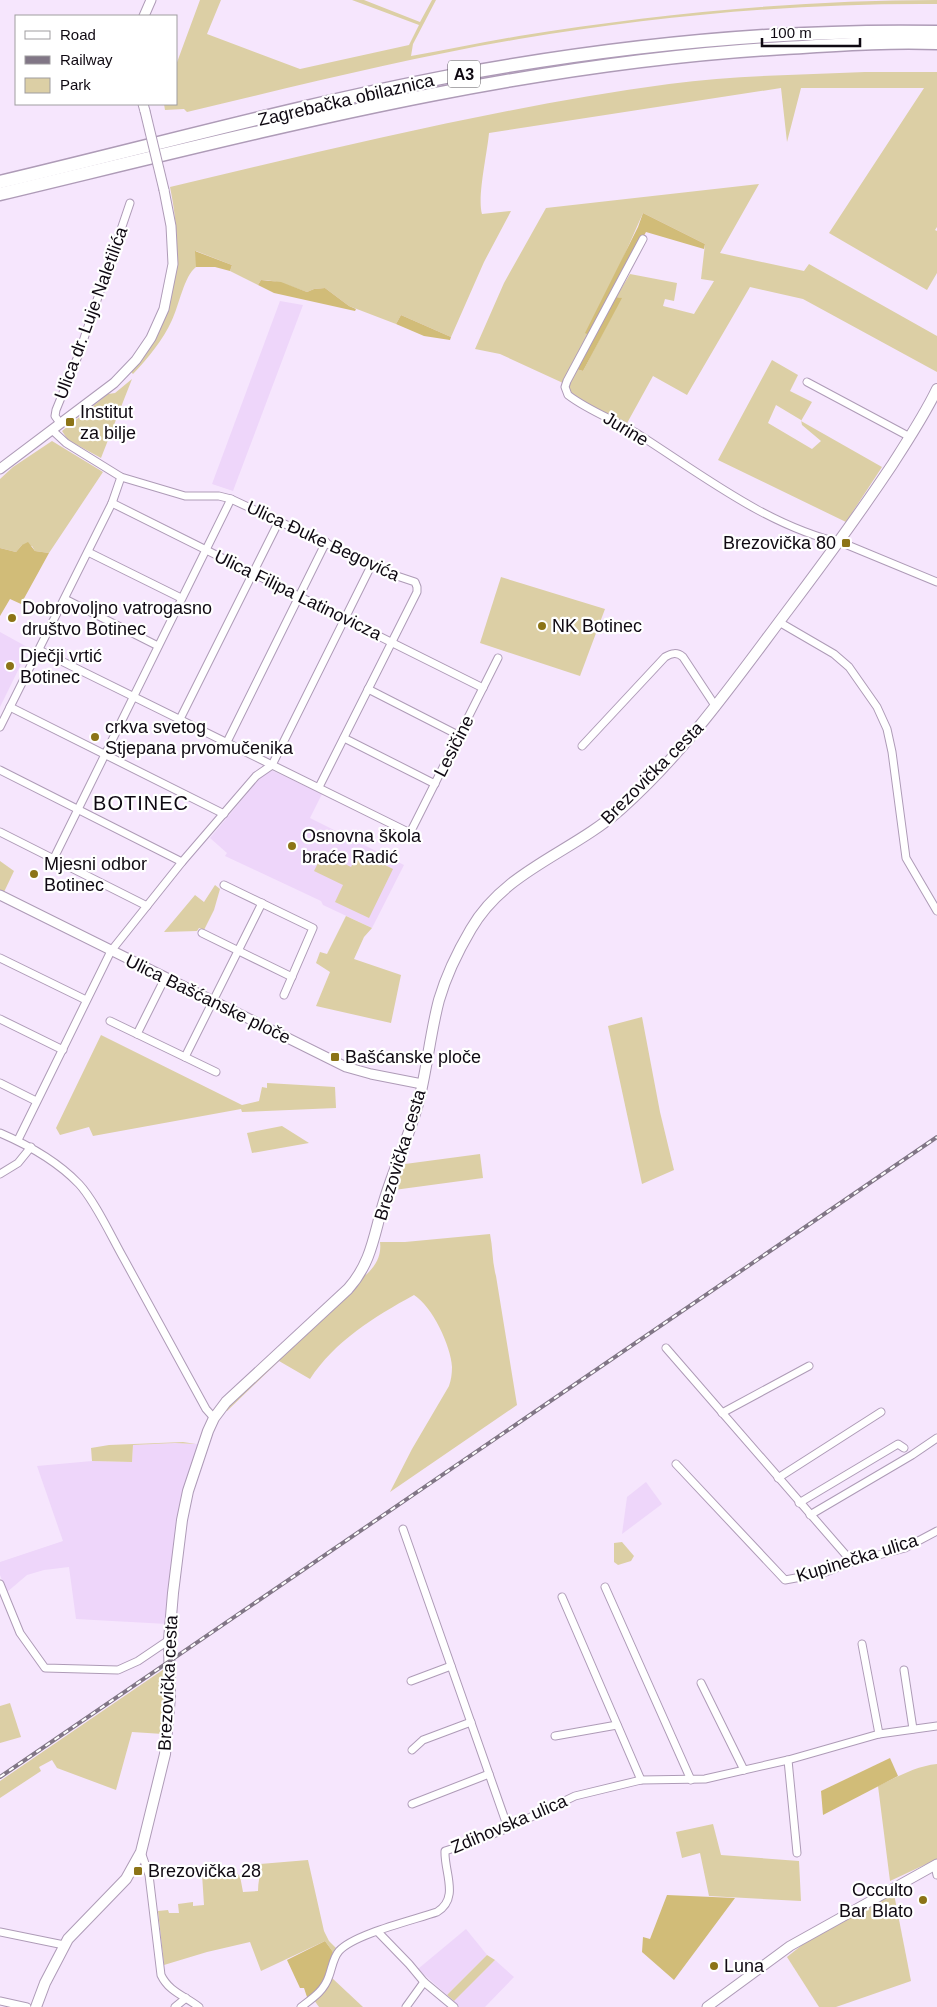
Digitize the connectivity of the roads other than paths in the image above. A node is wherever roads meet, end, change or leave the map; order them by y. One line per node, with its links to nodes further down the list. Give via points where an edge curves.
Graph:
1 (151, 0): 2 (street)
2 (144, 15)
3 (937, 32): 6 (highway, Zagrebačka obilaznica / A3, via 729,39 525,64 326,103)
4 (937, 43): 7 (highway, Zagrebačka obilaznica / A3, via 844,44 730,51 528,76 329,115)
5 (144, 108): 12 (street, Ulica dr. Luje Naletilića, bridge, via 171,226 173,264 169,291 158,324 127,371)
6 (0, 182)
7 (0, 194)
8 (130, 203): 12 (street, Ulica dr. Luje Naletilića, via 78,356 56,410)
9 (643, 240): 21 (street, Jurine, via 567,381 568,395 744,502 795,527)
10 (807, 382): 14 (street)
11 (937, 389): 14 (main road, Brezovička cesta)
12 (60, 423): 13 (street, Ulica dr. Luje Naletilića)
13 (52, 430): 15 (street, Ulica dr. Luje Naletilića); 16 (street, Ulica Đuke Begovića, via 66,443)
14 (910, 436): 21 (main road, Brezovička cesta)
15 (0, 469)
16 (121, 477): 17 (street, Ulica Đuke Begovića, via 184,496); 18 (street)
17 (231, 498): 19 (street, Ulica Đuke Begovića); 22 (street)
18 (112, 503): 22 (street, Ulica Filipa Latinovicza); 23 (street)
19 (279, 521): 20 (street, Ulica Đuke Begovića); 25 (street)
20 (326, 542): 24 (street, Ulica Đuke Begovića); 27 (street)
21 (840, 543): 26 (street); 31 (main road, Brezovička cesta)
22 (206, 550): 25 (street, Ulica Filipa Latinovicza); 28 (street)
23 (88, 552): 28 (street); 29 (street)
24 (372, 564): 30 (street); 32 (street, Ulica Đuke Begovića, via 415,582 417,587)
25 (253, 573): 27 (street, Ulica Filipa Latinovicza); 41 (street)
26 (937, 582)
27 (299, 597): 30 (street, Ulica Filipa Latinovicza); 45 (street)
28 (182, 598): 33 (street)
29 (65, 599): 33 (street); 34 (street)
30 (345, 619): 32 (street, Ulica Filipa Latinovicza); 48 (street)
31 (780, 622): 39 (main road, Brezovička cesta); 61 (street, via 834,654 849,667 877,707 887,728 892,752 906,858)
32 (391, 641): 36 (street, Ulica Filipa Latinovicza); 37 (street, Ulica Đuke Begovića)
33 (158, 646): 38 (street)
34 (39, 650): 38 (street); 40 (street)
35 (498, 658): 36 (street, Lesičine)
36 (483, 688): 43 (street, Lesičine)
37 (368, 689): 43 (street); 44 (street, Ulica Đuke Begovića)
38 (134, 696): 41 (street); 47 (street)
39 (716, 707): 46 (street, Brezovička cesta, via 683,658 674,653 665,657); 78 (main road, Brezovička cesta, via 621,808 522,874 482,912 443,988)
40 (10, 708): 42 (street); 47 (street)
41 (180, 719): 45 (street)
42 (0, 727)
43 (460, 736): 50 (street, Lesičine)
44 (344, 738): 50 (street); 51 (street, Ulica Đuke Begovića)
45 (227, 742): 48 (street)
46 (582, 746)
47 (105, 754): 52 (street); 53 (street)
48 (272, 765): 51 (street); 53 (street, via 258,774)
49 (0, 770): 52 (street)
50 (435, 784): 51 (street, Lesičine, via 410,833)
51 (319, 787)
52 (79, 808): 55 (street); 56 (street)
53 (224, 814): 56 (street)
54 (0, 832): 55 (street)
55 (53, 860): 60 (street)
56 (182, 862): 60 (street)
57 (224, 885): 59 (street)
58 (0, 895): 63 (street, Ulica Bašćanske ploče)
59 (262, 903): 64 (street); 66 (street, via 313,928)
60 (147, 906): 63 (street)
61 (937, 911)
62 (202, 933): 64 (street)
63 (111, 951): 67 (street, Ulica Bašćanske ploče); 69 (street)
64 (238, 951): 66 (street); 70 (street)
65 (0, 958): 69 (street)
66 (292, 977): 68 (street)
67 (165, 978): 70 (street, Ulica Bašćanske ploče); 73 (street)
68 (284, 995)
69 (86, 1000): 74 (street)
70 (213, 1001): 75 (street); 78 (street, Ulica Bašćanske ploče, via 346,1066)
71 (0, 1019): 74 (street)
72 (110, 1021): 73 (street)
73 (137, 1034): 75 (street)
74 (62, 1050): 79 (street)
75 (185, 1057): 76 (street)
76 (216, 1072)
77 (0, 1083): 79 (street)
78 (422, 1084): 88 (main road, Brezovička cesta, via 363,1270 340,1297 234,1394)
79 (36, 1101): 81 (street)
80 (0, 1133): 81 (street)
81 (18, 1140): 82 (street)
82 (31, 1147): 83 (street, via 18,1163); 88 (street, via 82,1188)
83 (0, 1174)
84 (666, 1348): 87 (street)
85 (809, 1366): 87 (street)
86 (881, 1412): 92 (street)
87 (722, 1413): 92 (street)
88 (214, 1418): 101 (main road, Brezovička cesta, via 188,1491 182,1520)
89 (937, 1438): 94 (street)
90 (904, 1448): 93 (street, via 898,1444)
91 (676, 1464): 97 (street, Kupinečka ulica, via 785,1580 823,1573)
92 (778, 1478): 93 (street)
93 (799, 1503): 94 (street)
94 (810, 1515): 97 (street)
95 (403, 1529): 103 (street)
96 (937, 1531): 97 (street, Kupinečka ulica, via 905,1548)
97 (852, 1562)
98 (0, 1584): 101 (street, via 20,1633 45,1668 118,1670)
99 (605, 1587): 118 (street)
100 (562, 1597): 108 (street)
101 (169, 1640): 121 (main road, Brezovička cesta, via 170,1688 165,1754)
102 (862, 1644): 111 (street)
103 (451, 1666): 105 (street); 107 (street)
104 (904, 1670): 110 (street)
105 (411, 1681)
106 (701, 1683): 115 (street)
107 (471, 1722): 113 (street, via 424,1740); 116 (street)
108 (617, 1726): 112 (street); 117 (street)
109 (937, 1726): 110 (street, Zdihovska ulica)
110 (913, 1729): 111 (street, Zdihovska ulica)
111 (879, 1734): 114 (street, Zdihovska ulica)
112 (555, 1736)
113 (412, 1750)
114 (788, 1760): 115 (street, Zdihovska ulica); 122 (street)
115 (744, 1770): 118 (street, Zdihovska ulica)
116 (489, 1774): 119 (street); 120 (street)
117 (641, 1780): 118 (street, Zdihovska ulica); 120 (street, Zdihovska ulica, via 574,1796)
118 (691, 1780)
119 (412, 1804)
120 (508, 1828): 126 (street, Zdihovska ulica, via 445,1851 450,1896 442,1909)
121 (141, 1852): 127 (main road, Brezovička cesta, via 126,1879); 129 (street, via 149,1875 161,1976 165,1985)
122 (797, 1853)
123 (936, 1865): 124 (street); 138 (street, via 790,1946)
124 (937, 1875)
125 (0, 1932): 127 (street)
126 (378, 1932): 128 (street); 135 (street, via 340,1950 325,1986)
127 (64, 1945): 132 (main road, Brezovička cesta)
128 (424, 1982): 136 (street); 137 (street)
129 (186, 1998): 133 (street); 134 (street)
130 (0, 2001): 131 (street)
131 (27, 2007)
132 (36, 2007)
133 (175, 2007)
134 (198, 2007)
135 (301, 2007)
136 (406, 2007)
137 (454, 2007)
138 (707, 2007)

